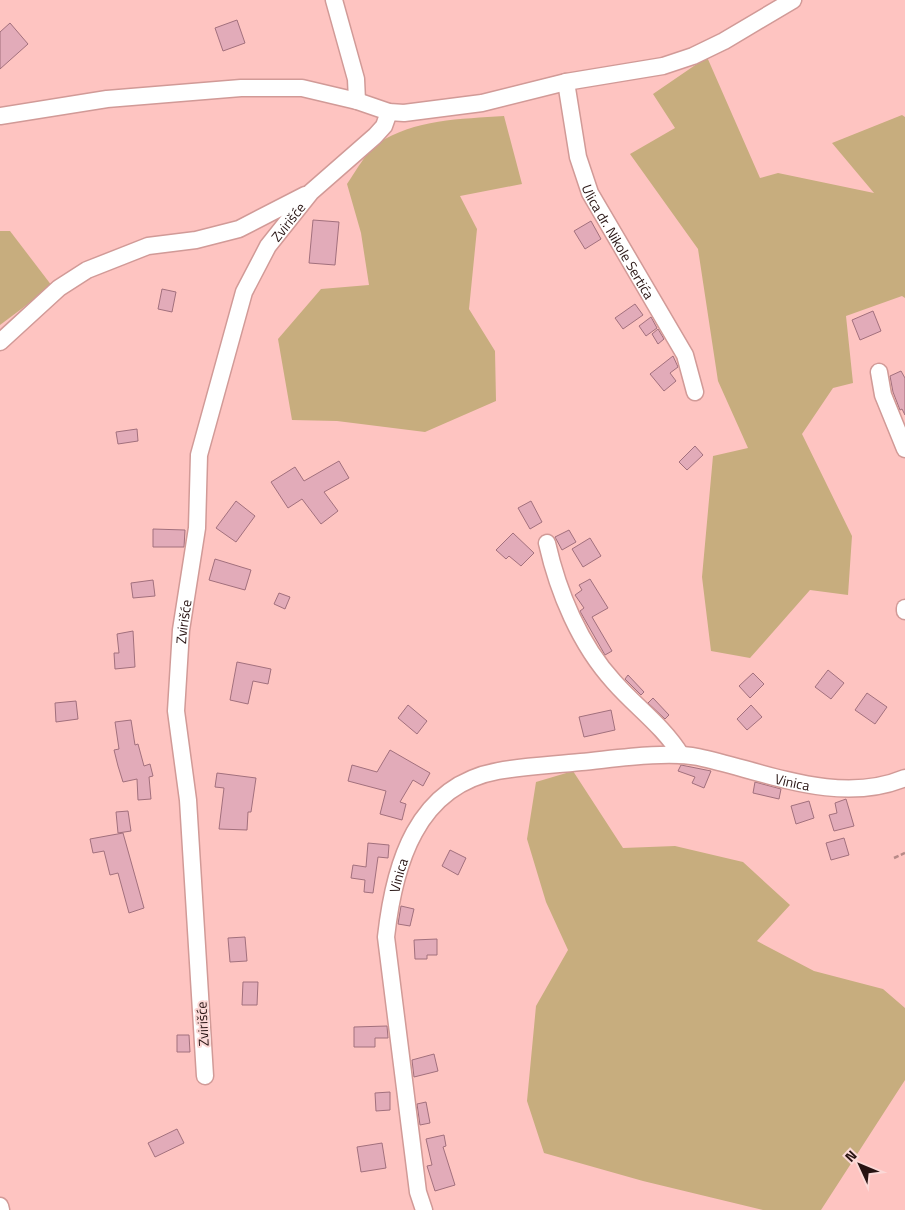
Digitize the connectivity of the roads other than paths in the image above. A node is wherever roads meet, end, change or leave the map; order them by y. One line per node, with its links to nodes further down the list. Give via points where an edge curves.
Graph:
1 (334, 0): 4 (street, via 356,79)
2 (793, 0): 3 (street, via 694,56 663,66)
3 (566, 82): 5 (street, via 482,103 404,114); 10 (street, Ulica dr. Nikole Sertića, via 578,157 590,193 685,356)
4 (357, 101): 5 (street); 6 (street, via 302,88 241,88 107,99)
5 (389, 112): 7 (street, Zvirišće, via 384,126 375,136)
6 (0, 116)
7 (311, 192): 8 (street, Zvirišće, via 239,229 196,240 148,246 87,270 59,288); 15 (street, Zvirišće, via 268,246 244,292 199,455 196,528 181,630 176,710 188,800)
8 (0, 342)
9 (879, 372): 11 (street, via 884,396)
10 (695, 392)
11 (905, 449)
12 (547, 543): 13 (street, via 555,578 590,651 614,682 668,735)
13 (682, 755): 14 (street, Vinica, via 771,777 838,788 863,788); 18 (street, Vinica, via 496,772 458,785 437,802 415,829 398,872 386,937 418,1192)
14 (905, 778)
15 (205, 1076)
16 (0, 1206): 17 (street)
17 (1, 1210)
18 (424, 1210)

